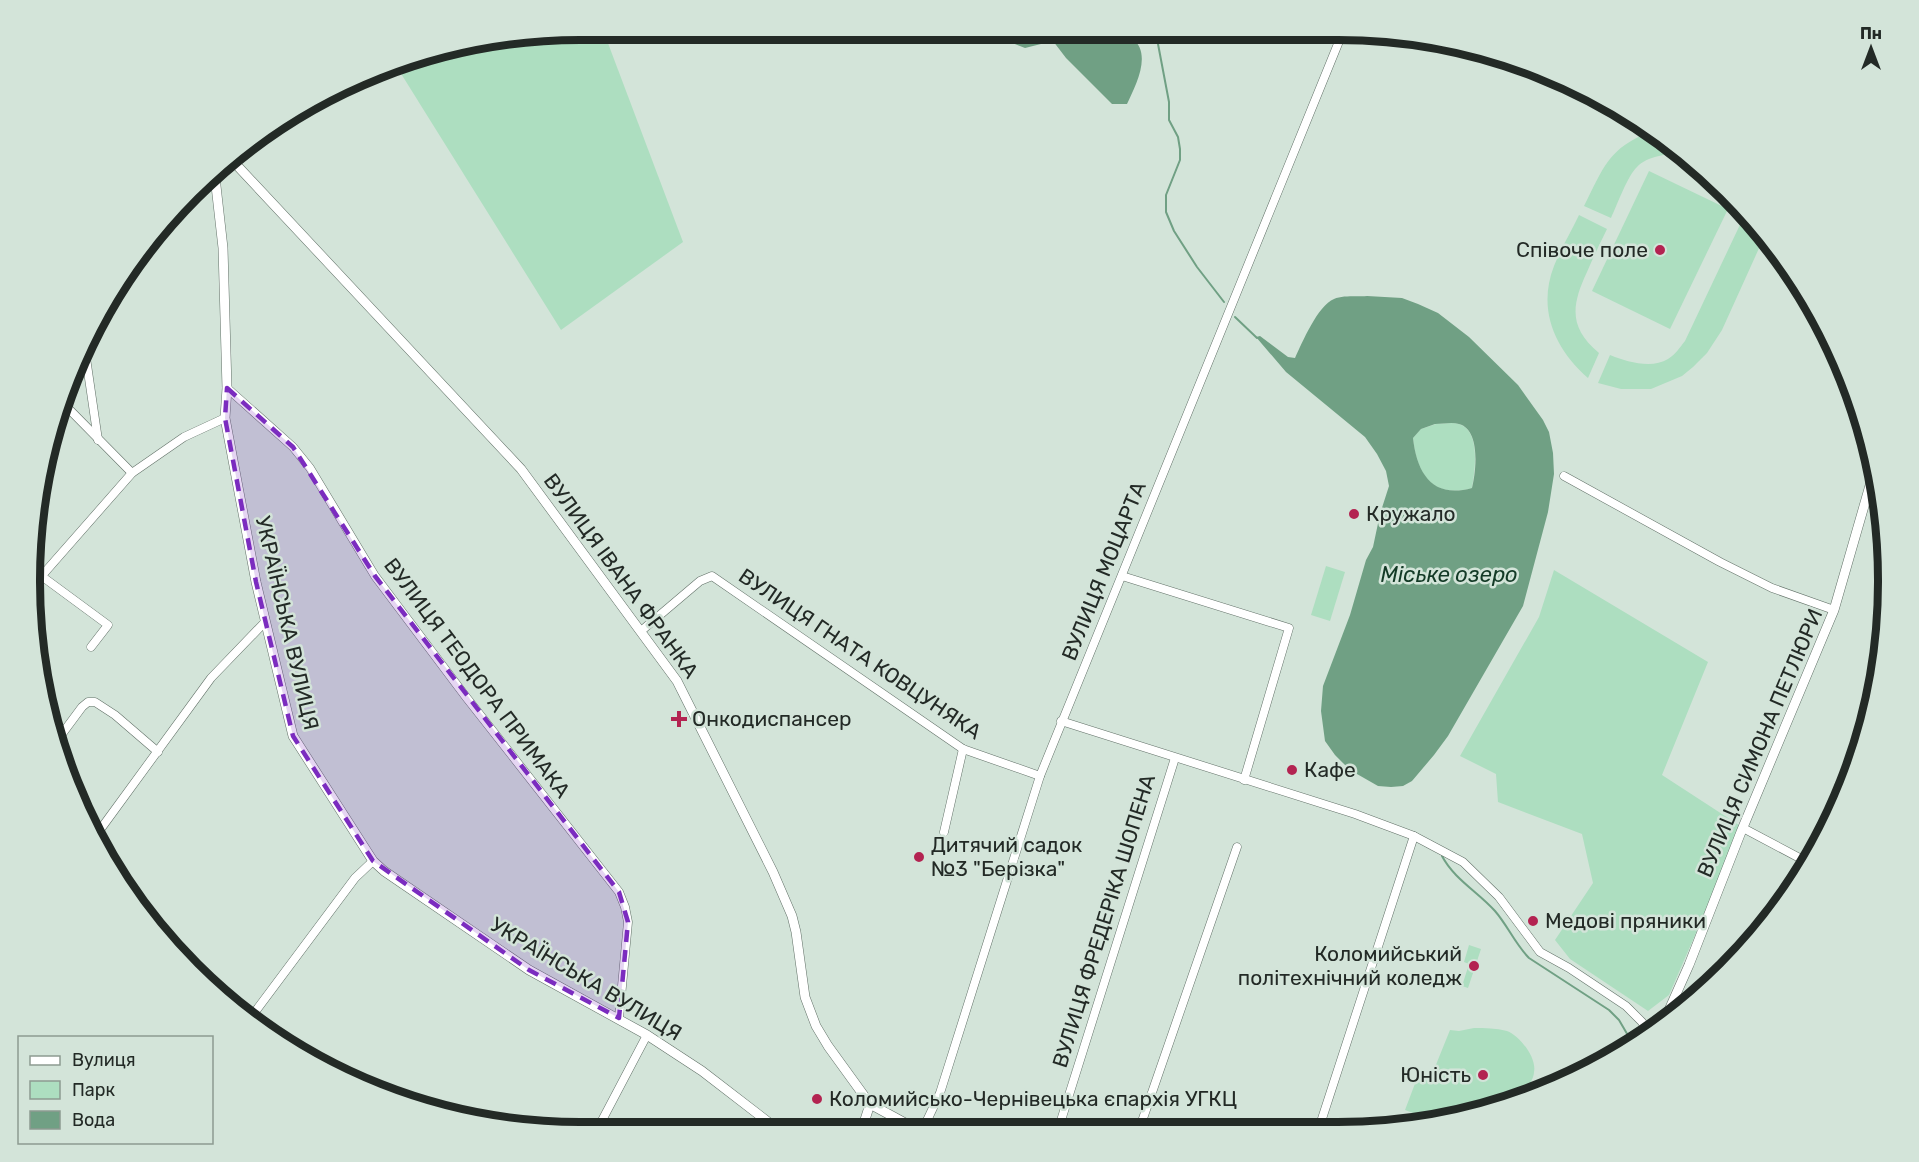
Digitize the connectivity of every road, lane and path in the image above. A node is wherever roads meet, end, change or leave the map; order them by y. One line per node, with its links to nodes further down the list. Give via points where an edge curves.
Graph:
1 (1340, 40): 12 (street, ВУЛИЦЯ МОЦАРТА)
2 (237, 165): 16 (street, ВУЛИЦЯ ІВАНА ФРАНКА, via 521,469)
3 (215, 184): 5 (street, УКРАЇНСЬКА ВУЛИЦЯ, via 223,248)
4 (88, 361): 8 (street)
5 (227, 388): 7 (street, УКРАЇНСЬКА ВУЛИЦЯ); 34 (street, ВУЛИЦЯ ТЕОДОРА ПРИМАКА, via 293,447 375,576 619,892 628,922)
6 (69, 409): 8 (street)
7 (225, 418): 9 (street, via 184,437); 15 (street, УКРАЇНСЬКА ВУЛИЦЯ)
8 (99, 440): 9 (street)
9 (132, 473): 13 (street)
10 (1564, 476): 14 (street, via 1772,588)
11 (1870, 486): 14 (street, ВУЛИЦЯ СИМОНА ПЕТЛЮРИ)
12 (1122, 576): 18 (street, ВУЛИЦЯ МОЦАРТА); 24 (street, via 1289,628)
13 (40, 577): 17 (street, via 108,625)
14 (1834, 610): 25 (street, ВУЛИЦЯ СИМОНА ПЕТЛЮРИ)
15 (265, 622): 21 (street, via 211,678); 31 (street, УКРАЇНСЬКА ВУЛИЦЯ, via 293,736)
16 (641, 631): 20 (street, ВУЛИЦЯ ГНАТА КОВЦУНЯКА, via 712,576); 37 (street, ВУЛИЦЯ ІВАНА ФРАНКА, via 681,687 773,872 795,925 811,1016)
17 (91, 647)
18 (1061, 722): 22 (street); 23 (street, ВУЛИЦЯ МОЦАРТА)
19 (63, 733): 21 (street, via 82,706 95,702)
20 (963, 749): 23 (street, ВУЛИЦЯ ГНАТА КОВЦУНЯКА); 27 (street)
21 (158, 752): 26 (street)
22 (1175, 758): 24 (street); 43 (street, ВУЛИЦЯ ФРЕДЕРІКА ШОПЕНА)
23 (1040, 776): 42 (street, ВУЛИЦЯ МОЦАРТА, via 940,1093)
24 (1244, 780): 28 (street)
25 (1743, 828): 30 (street); 32 (street, ВУЛИЦЯ СИМОНА ПЕТЛЮРИ)
26 (101, 829)
27 (944, 832)
28 (1414, 836): 35 (street, via 1454,855 1473,870 1499,897 1540,952 1626,1006); 45 (street)
29 (1237, 847): 44 (street)
30 (1801, 858)
31 (373, 861): 33 (street, via 355,879); 34 (street, УКРАЇНСЬКА ВУЛИЦЯ, via 529,970)
32 (1670, 1007)
33 (255, 1012)
34 (619, 1018): 36 (street, УКРАЇНСЬКА ВУЛИЦЯ)
35 (1644, 1026)
36 (647, 1035): 38 (street); 39 (street, УКРАЇНСЬКА ВУЛИЦЯ)
37 (870, 1104): 40 (street); 41 (street, ВУЛИЦЯ ІВАНА ФРАНКА)
38 (601, 1122)
39 (768, 1122)
40 (864, 1122)
41 (903, 1122)
42 (926, 1122)
43 (1061, 1122)
44 (1142, 1122)
45 (1321, 1122)

